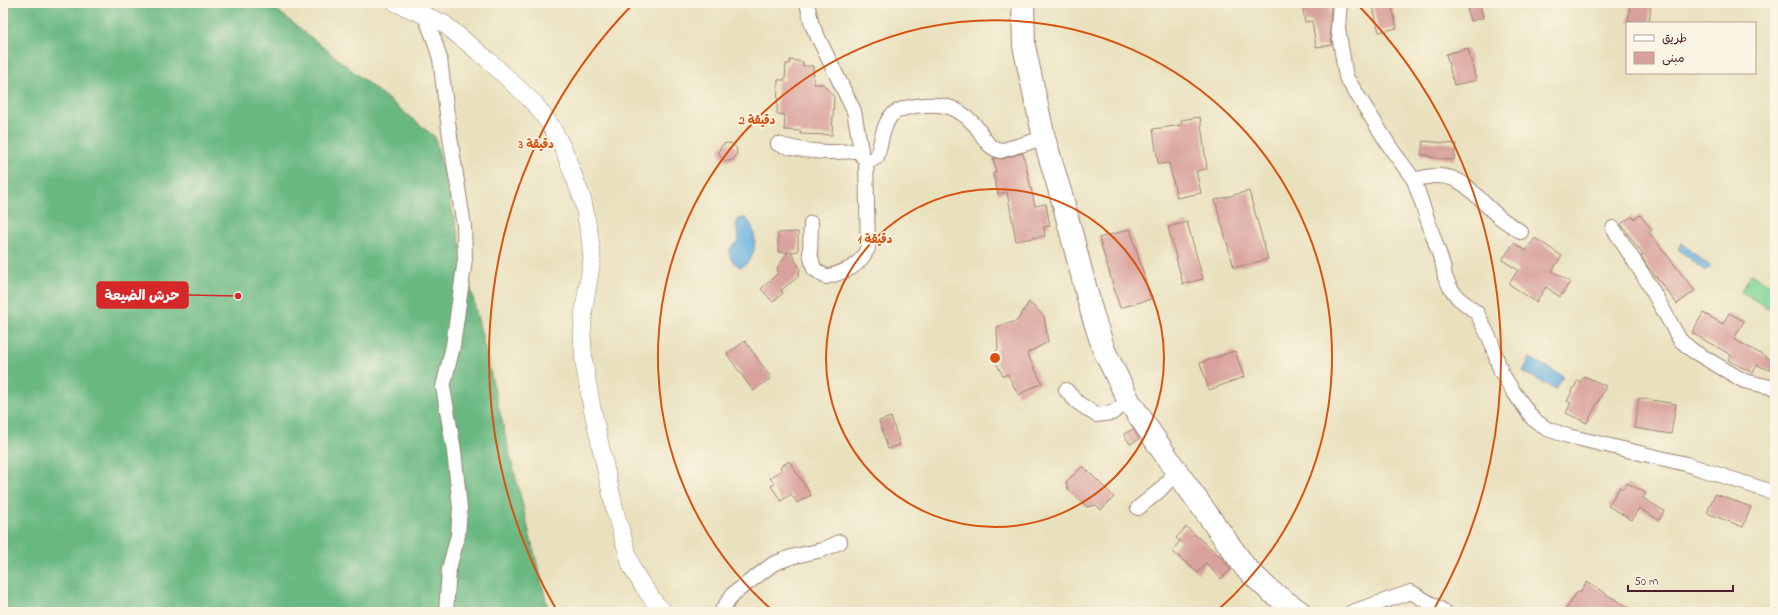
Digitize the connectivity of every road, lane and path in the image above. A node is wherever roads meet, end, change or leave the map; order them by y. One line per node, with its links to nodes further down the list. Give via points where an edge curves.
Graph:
1 (396, 3): 5 (street)
2 (807, 3): 8 (street, via 812,25 854,111)
3 (1023, 3): 6 (main road, via 1025,54)
4 (1340, 3): 9 (street, via 1338,28 1346,77)
5 (424, 14): 20 (street, via 440,59 464,226 465,259 453,346 443,387 453,443 460,508 458,535 449,570); 21 (street, via 443,23 470,44 535,104 551,126 572,168 583,201 592,260 582,335 592,408 615,511 632,568)
6 (1044, 138): 8 (street, via 1000,151 993,149 974,124 956,110 945,106 912,106 897,110 890,116 884,126 877,157 872,160); 15 (main road, via 1104,350)
7 (778, 144): 8 (street, via 791,148)
8 (864, 155): 10 (street, via 868,248 862,260 848,270 826,277 814,269 810,253)
9 (1414, 180): 12 (street, via 1428,176 1450,177 1466,185 1499,216); 17 (street, via 1445,277 1458,298 1477,313 1502,372 1533,419 1547,429 1568,436 1686,464)
10 (811, 223)
11 (1613, 228): 13 (street, via 1680,340 1693,351 1744,380)
12 (1521, 232)
13 (1775, 388)
14 (1066, 390): 15 (street, via 1077,402 1096,415 1112,412)
15 (1129, 401): 16 (main road)
16 (1177, 472): 18 (street); 23 (main road, via 1246,567 1270,591)
17 (1775, 493)
18 (1138, 508)
19 (840, 542): 22 (street, via 773,564 733,594)
20 (446, 612)
21 (664, 612)
22 (722, 612)
23 (1300, 612)
24 (1352, 612): 25 (street, via 1411,592)
25 (1445, 612)

